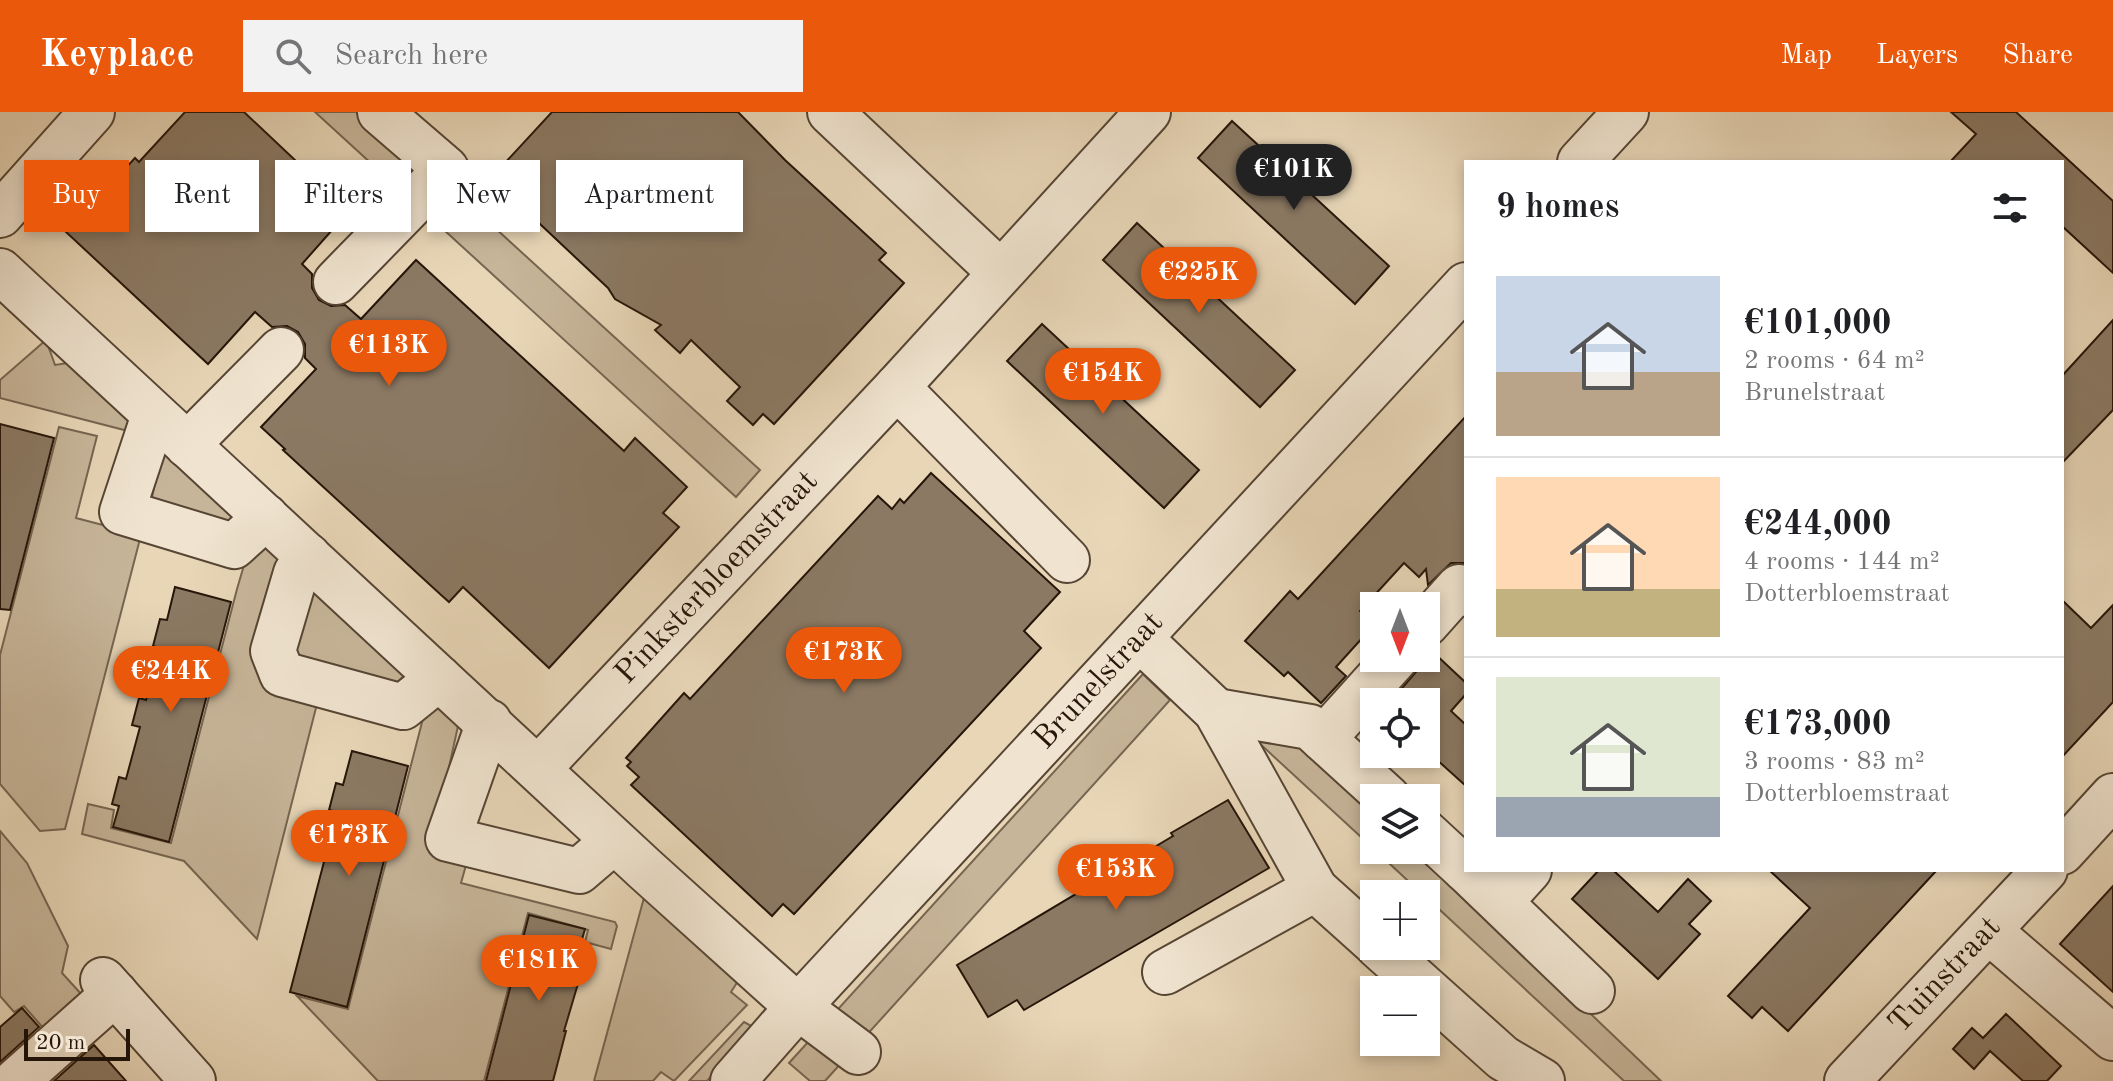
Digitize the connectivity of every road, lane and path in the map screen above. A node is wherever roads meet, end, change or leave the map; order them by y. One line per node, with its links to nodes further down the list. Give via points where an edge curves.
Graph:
1 (92, 112): 7 (street)
2 (380, 112): 10 (street, via 446,169)
3 (830, 112): 9 (street)
4 (1148, 112): 9 (street, Pinksterbloemstraat)
5 (1626, 112): 6 (street)
6 (1582, 160)
7 (0, 215)
8 (0, 271): 14 (street)
9 (1000, 272): 13 (street, Pinksterbloemstraat)
10 (336, 282)
11 (1464, 287): 21 (street, Brunelstraat)
12 (281, 350): 15 (street)
13 (897, 387): 18 (street); 27 (street, Pinksterbloemstraat)
14 (154, 415): 15 (street); 16 (street, via 122,512 234,546)
15 (187, 445): 16 (street)
16 (266, 517): 17 (street)
17 (308, 556): 23 (street); 23 (street, via 296,573 273,651 282,674 403,707)
18 (1067, 560)
19 (1464, 592): 20 (street, via 1459,587)
20 (1440, 608)
21 (1140, 639): 24 (street); 43 (street, Brunelstraat)
22 (1383, 672): 26 (street)
23 (439, 678): 25 (street)
24 (1216, 711): 26 (street, via 1310,727); 37 (street)
25 (489, 722): 27 (street); 30 (street, via 448,839 579,871)
26 (1323, 739): 28 (street)
27 (538, 769): 30 (street)
28 (1373, 784)
29 (2113, 796): 32 (street)
30 (614, 841): 43 (street)
31 (1440, 846): 33 (street)
32 (2064, 850)
33 (1464, 868)
34 (1472, 872): 36 (street)
35 (2043, 872): 39 (street, Tuinstraat)
36 (1515, 886): 42 (street)
37 (1315, 889): 38 (street); 41 (street)
38 (1360, 930)
39 (1989, 931): 44 (street); 50 (street, Tuinstraat)
40 (1394, 960): 49 (street, via 1503,1058)
41 (1165, 972)
42 (1592, 991)
43 (798, 1007): 45 (street); 48 (street, Brunelstraat)
44 (2107, 1021)
45 (858, 1052)
46 (16, 1081): 47 (street, via 109,986)
47 (193, 1081)
48 (733, 1081)
49 (1542, 1081)
50 (1847, 1081)

